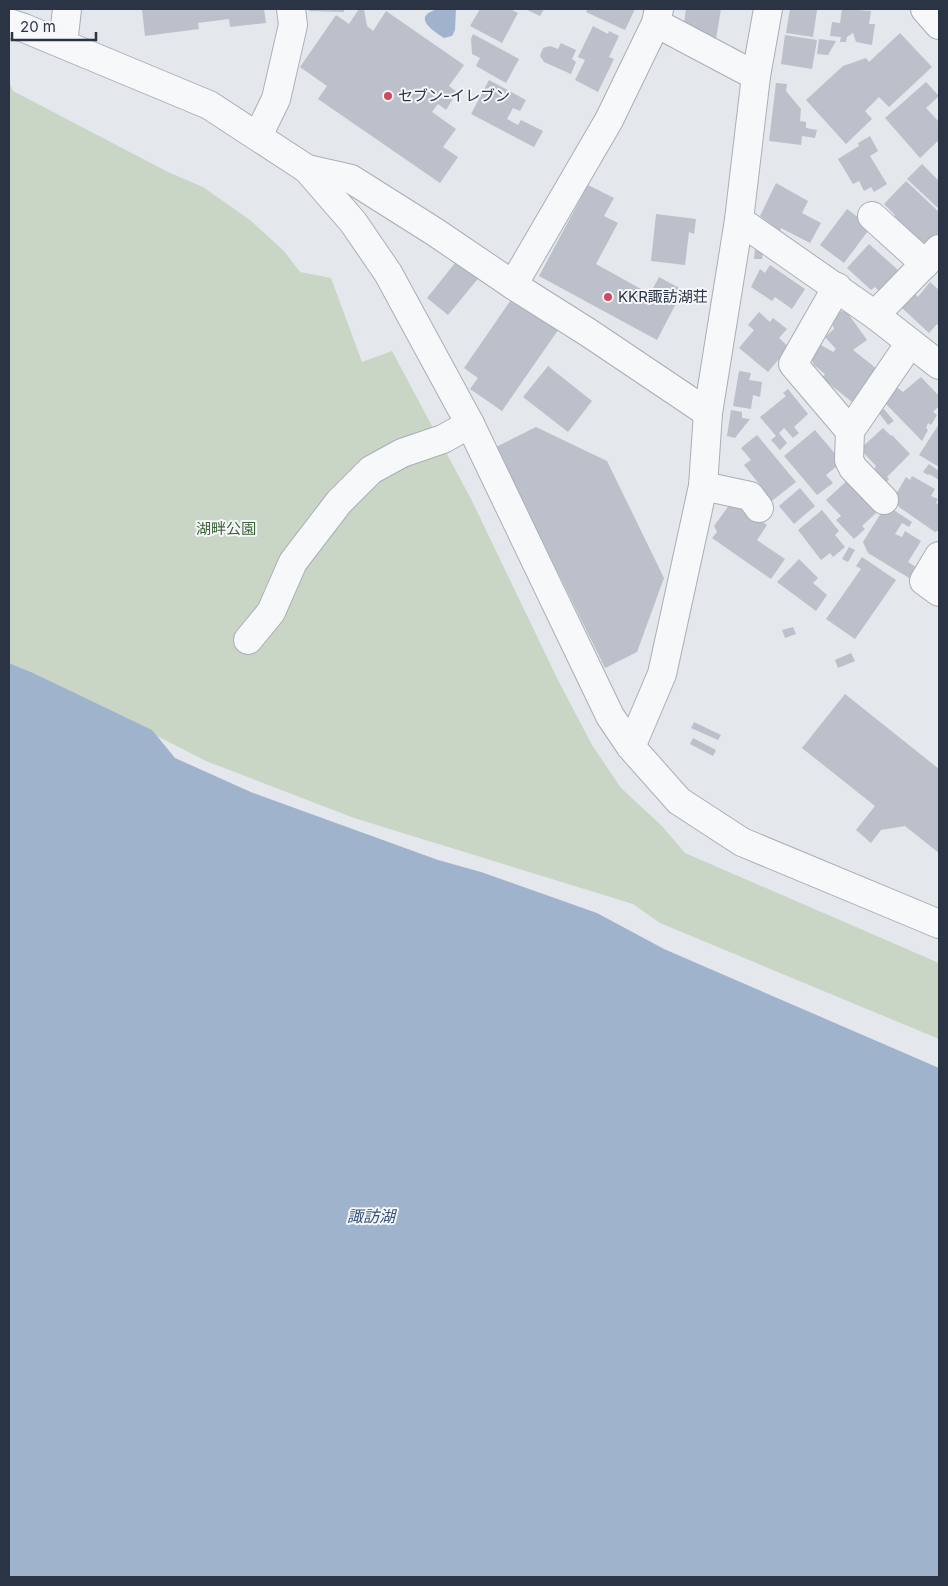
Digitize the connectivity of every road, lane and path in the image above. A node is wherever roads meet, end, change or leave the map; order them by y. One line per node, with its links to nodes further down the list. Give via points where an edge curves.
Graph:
1 (67, 9): 8 (street)
2 (291, 9): 10 (street, via 293,25 276,98)
3 (768, 9): 9 (street)
4 (925, 9): 7 (street)
5 (658, 16): 9 (street); 15 (street, via 609,120)
6 (9, 24): 8 (street)
7 (939, 25)
8 (63, 44): 10 (street, via 209,106)
9 (756, 76): 13 (street)
10 (258, 136): 11 (street)
11 (307, 169): 15 (street, via 351,179); 21 (street, via 353,222 388,273)
12 (872, 216): 14 (street)
13 (739, 220): 16 (street); 20 (street)
14 (932, 257): 17 (street)
15 (513, 285): 20 (street)
16 (837, 287): 17 (street); 22 (street, via 793,364)
17 (875, 314): 18 (street)
18 (910, 343): 19 (street); 22 (street)
19 (939, 365)
20 (708, 413): 23 (street)
21 (470, 424): 28 (street, via 371,470 339,502 293,562 271,612); 29 (street, via 610,716)
22 (850, 431): 24 (street, via 849,460)
23 (703, 486): 25 (street, via 750,496); 29 (street, via 662,674)
24 (884, 500)
25 (759, 508)
26 (939, 556): 27 (street, via 924,581)
27 (939, 592)
28 (248, 640)
29 (631, 747): 30 (street, via 679,801 742,842)
30 (939, 924)

